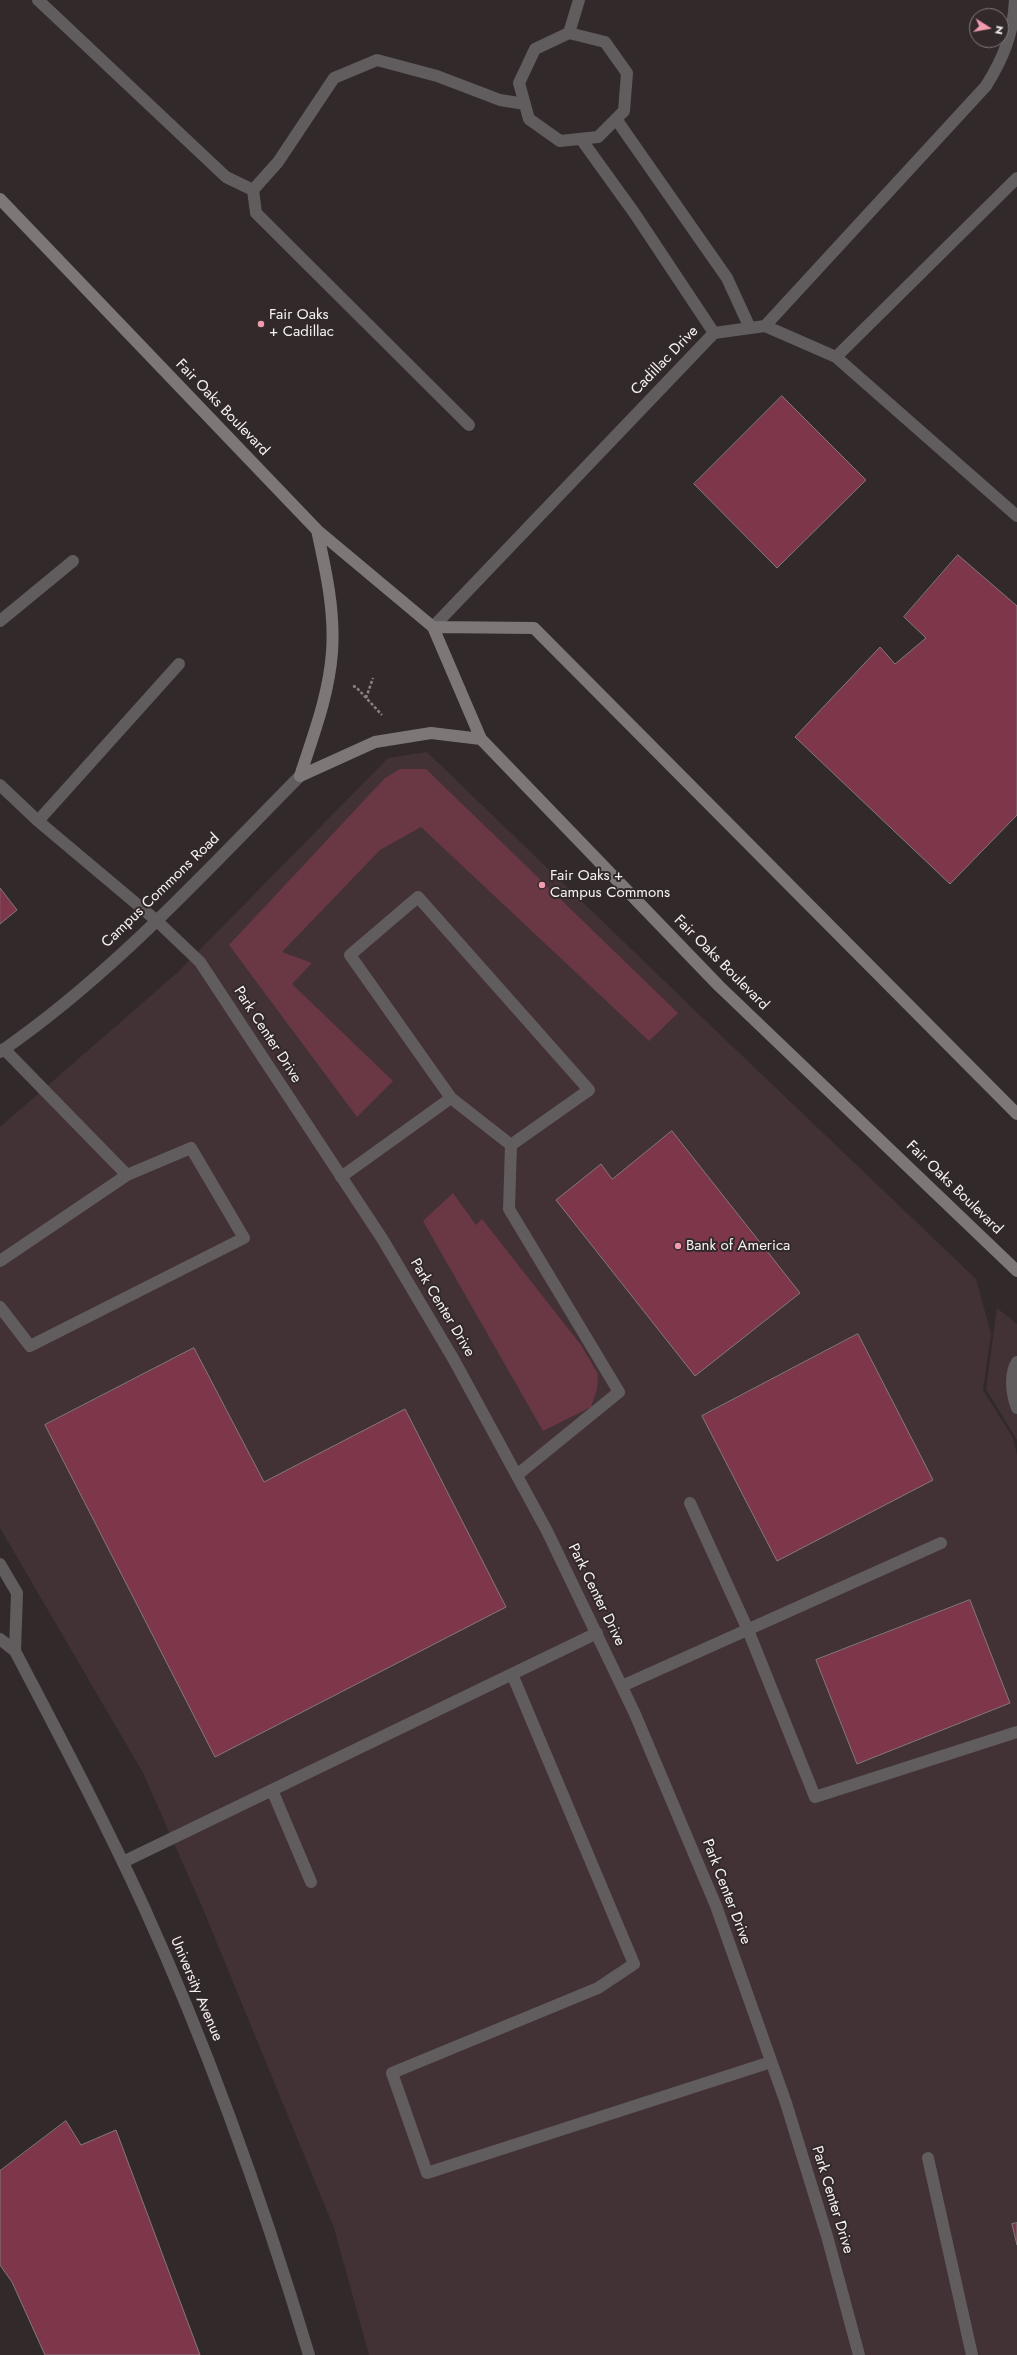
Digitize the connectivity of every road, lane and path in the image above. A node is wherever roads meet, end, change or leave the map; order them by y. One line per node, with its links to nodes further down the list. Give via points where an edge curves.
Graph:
1 (38, 0): 9 (street, via 226,177)
2 (578, 0): 4 (street)
3 (1016, 0): 11 (street, via 1014,24 1002,59 986,86)
4 (569, 33): 5 (street, via 535,49 519,83); 6 (street, via 605,42 627,73 624,111)
5 (525, 104): 7 (street, via 529,119 560,141); 9 (street, via 500,100 437,76 377,60 334,78 278,162)
6 (616, 119): 7 (street, via 598,137); 12 (street, via 727,278)
7 (581, 139): 13 (street, via 635,214)
8 (1017, 178): 14 (street)
9 (253, 190): 15 (street, via 256,213)
10 (0, 199): 17 (main road, Fair Oaks Boulevard)
11 (765, 326): 12 (street, Cadillac Drive); 14 (street)
12 (750, 328): 13 (street, Cadillac Drive)
13 (714, 333): 20 (street, Cadillac Drive)
14 (836, 357): 16 (street)
15 (468, 425)
16 (1017, 516)
17 (318, 530): 20 (main road, Fair Oaks Boulevard); 27 (main road, via 330,592 332,652 321,712)
18 (73, 561): 19 (street)
19 (0, 621)
20 (433, 627): 26 (main road, Fair Oaks Boulevard); 33 (main road, via 534,628)
21 (179, 664): 29 (street)
22 (373, 678): 24 (path)
23 (351, 686): 24 (path, via 356,687)
24 (366, 698): 25 (path)
25 (385, 718)
26 (481, 739): 27 (main road, via 431,733 375,742); 38 (main road, Fair Oaks Boulevard, via 719,986)
27 (300, 776): 30 (street, Campus Commons Road)
28 (0, 785): 29 (street, Park Center Drive)
29 (38, 821): 30 (street, Park Center Drive)
30 (157, 921): 31 (street, Campus Commons Road, via 77,991); 36 (street, Park Center Drive, via 200,962)
31 (2, 1050): 35 (street)
32 (450, 1098): 34 (street); 34 (street, via 350,955 418,897 589,1090); 36 (street)
33 (1017, 1114)
34 (511, 1145): 42 (street, via 509,1209 619,1392)
35 (127, 1175): 37 (street); 39 (street, via 190,1148 244,1238 30,1346)
36 (341, 1177): 42 (street, Park Center Drive, via 383,1240 450,1354)
37 (0, 1260)
38 (1017, 1271)
39 (0, 1307)
40 (1017, 1362): 41 (street, via 1014,1366 1012,1395)
41 (1017, 1408)
42 (516, 1475): 47 (street, Park Center Drive, via 547,1531)
43 (690, 1502): 46 (street)
44 (941, 1543): 46 (street)
45 (0, 1564): 49 (street, University Avenue, via 17,1593)
46 (748, 1630): 51 (street); 52 (street, via 815,1797)
47 (597, 1633): 50 (street); 51 (street, Park Center Drive)
48 (0, 1639): 49 (street, University Avenue)
49 (15, 1651): 54 (street, University Avenue, via 92,1796)
50 (512, 1674): 53 (street); 56 (street, via 634,1964 598,1988 392,2074 428,2173)
51 (622, 1686): 56 (street, Park Center Drive, via 716,1906)
52 (1017, 1732)
53 (272, 1790): 54 (street); 55 (street)
54 (123, 1862): 58 (street, University Avenue, via 214,2074 276,2246)
55 (311, 1882)
56 (771, 2062): 59 (street, Park Center Drive, via 828,2236)
57 (928, 2158): 60 (street)
58 (309, 2355)
59 (859, 2355)
60 (972, 2355)

